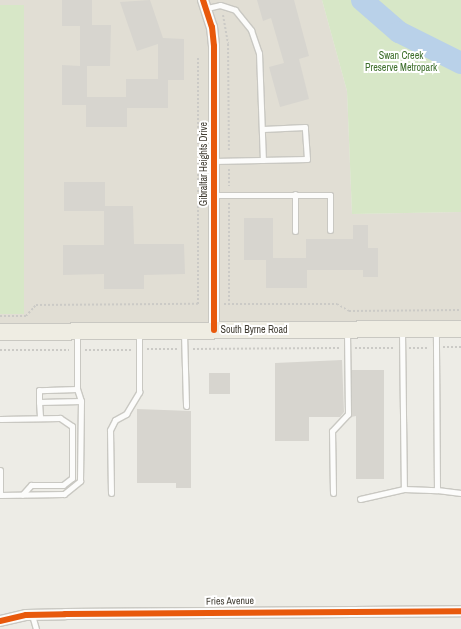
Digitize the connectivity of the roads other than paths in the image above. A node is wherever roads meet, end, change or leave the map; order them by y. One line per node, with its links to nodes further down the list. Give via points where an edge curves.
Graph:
1 (205, 4): 2 (lane, via 235,10 251,30 258,53); 4 (street, Gibraltar Heights Drive, via 214,46)
2 (263, 129): 3 (lane); 3 (lane, via 306,127 307,159)
3 (264, 160): 4 (lane)
4 (214, 161): 5 (street, Gibraltar Heights Drive)
5 (214, 194): 6 (lane); 14 (street, Gibraltar Heights Drive)
6 (295, 194): 7 (lane); 8 (lane, via 330,194)
7 (295, 230)
8 (330, 230)
9 (347, 329): 10 (main road, South Byrne Road); 14 (main road, South Byrne Road); 27 (lane, via 348,414 332,431)
10 (402, 329): 11 (main road, South Byrne Road); 25 (lane)
11 (436, 329): 12 (main road, South Byrne Road); 26 (lane)
12 (461, 329)
13 (184, 330): 14 (main road, South Byrne Road); 15 (main road, South Byrne Road); 21 (lane)
14 (214, 330)
15 (139, 331): 17 (main road, South Byrne Road); 29 (lane, via 139,392 126,414 115,420 110,430)
16 (0, 332): 17 (main road, South Byrne Road)
17 (77, 332): 18 (lane)
18 (77, 390): 19 (lane); 20 (lane, via 39,390)
19 (81, 401): 20 (lane); 31 (lane, via 80,481 64,494)
20 (40, 402): 22 (lane)
21 (186, 406)
22 (40, 418): 23 (lane); 31 (lane, via 60,418 72,426 73,473 68,483 31,485)
23 (0, 419)
24 (0, 470): 30 (lane)
25 (404, 489): 26 (lane); 32 (lane)
26 (437, 490): 28 (lane)
27 (333, 493)
28 (461, 493)
29 (111, 494)
30 (0, 495): 31 (lane)
31 (22, 495)
32 (360, 499)
33 (461, 611): 34 (street, Fries Avenue)
34 (32, 615): 35 (street, Fries Avenue); 36 (lane)
35 (0, 621)
36 (36, 629)

